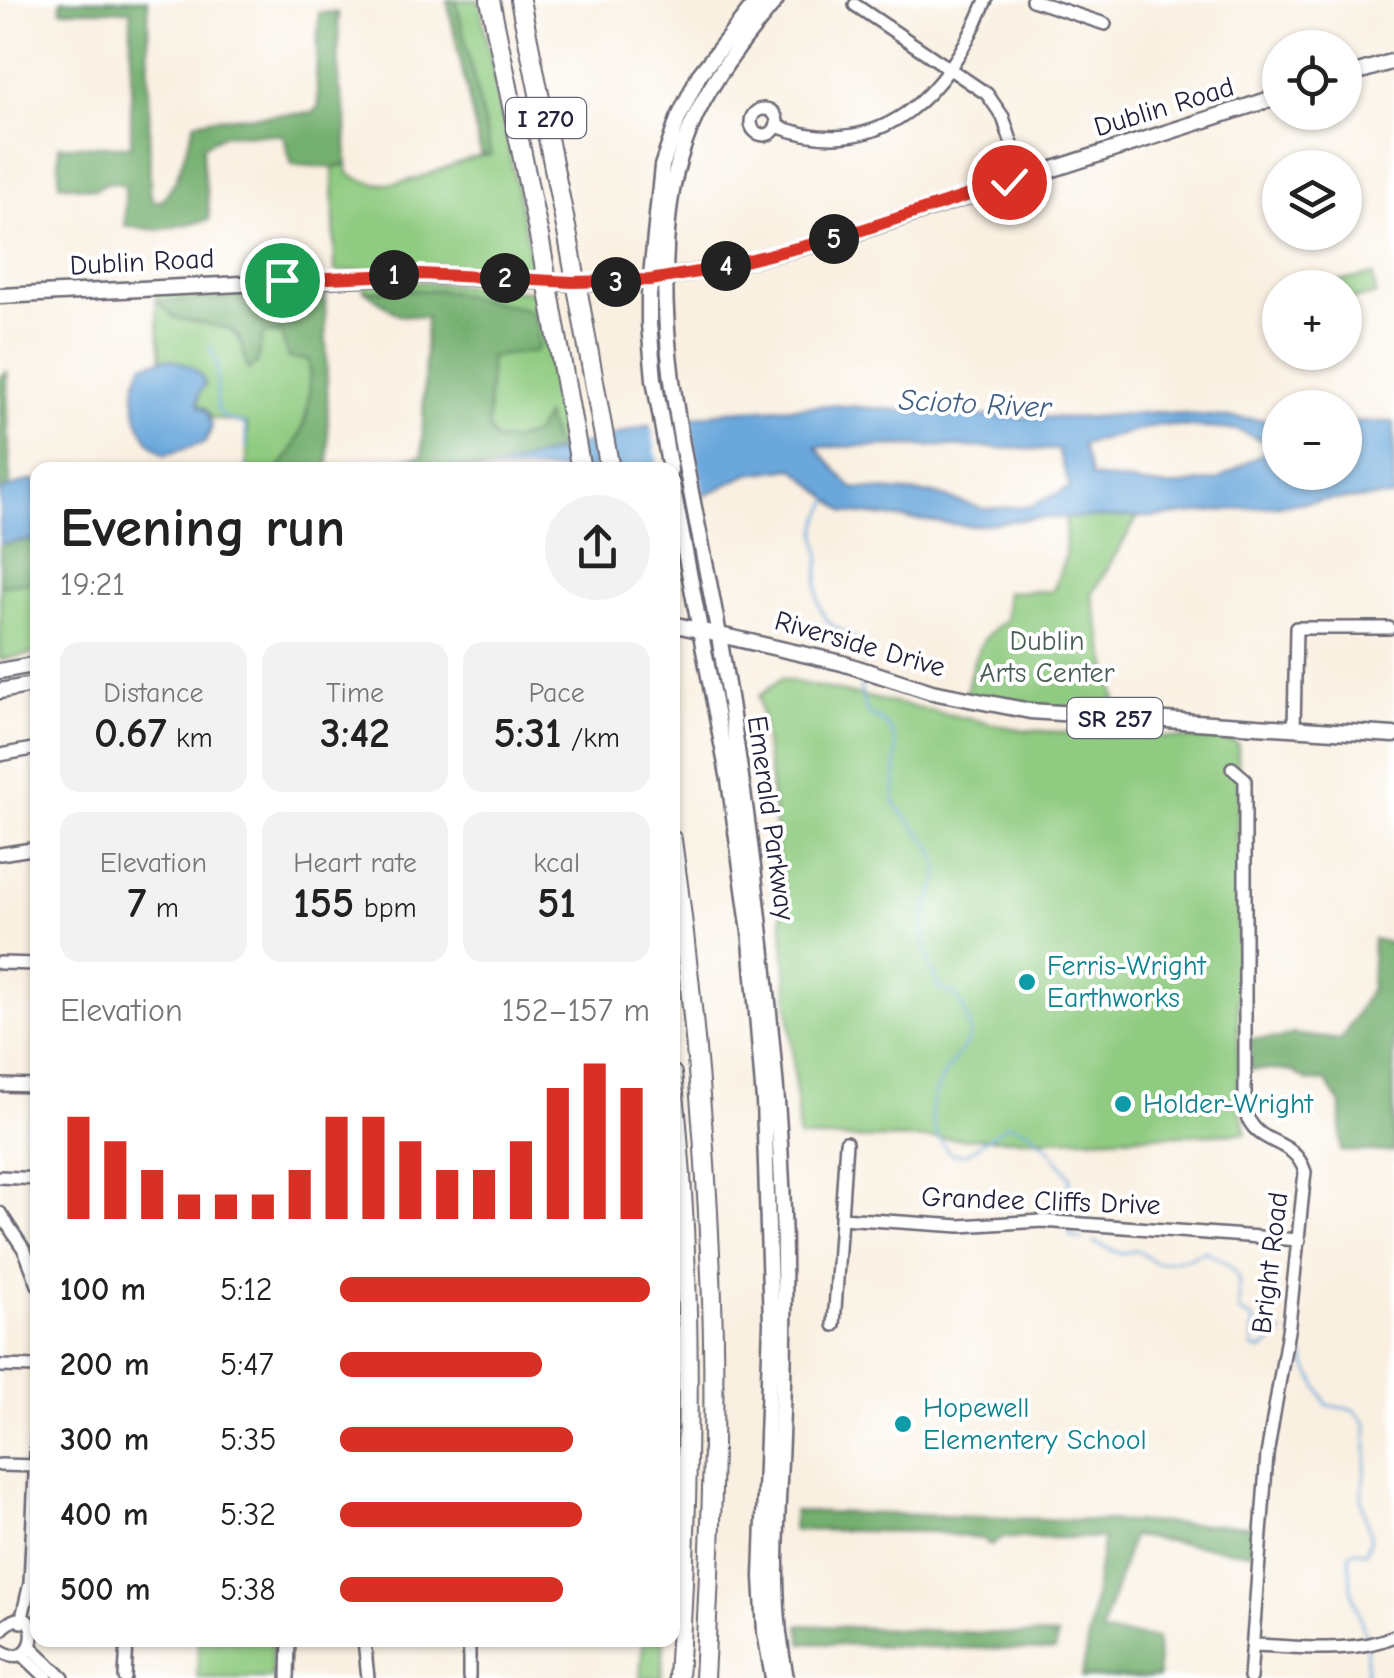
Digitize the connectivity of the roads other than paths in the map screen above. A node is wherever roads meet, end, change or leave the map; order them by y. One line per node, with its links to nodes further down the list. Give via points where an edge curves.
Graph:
1 (490, 0): 18 (highway, I 270, bridge)
2 (520, 0): 19 (highway, I 270, bridge)
3 (758, 0): 16 (main road, via 699,76 669,141)
4 (776, 0): 15 (main road, Emerald Parkway, via 726,60 691,124 670,198)
5 (986, 0): 10 (street)
6 (1032, 0): 8 (street)
7 (855, 5): 10 (street)
8 (1105, 24)
9 (1394, 61): 11 (main road)
10 (950, 68): 13 (street, via 918,106 887,126 822,138); 14 (street, via 999,108)
11 (1362, 71)
12 (1262, 102): 14 (main road, Dublin Road)
13 (776, 126)
14 (1023, 178): 15 (main road, Dublin Road, via 837,238)
15 (666, 277): 16 (main road, Dublin Road); 25 (main road, Emerald Parkway, via 675,406)
16 (650, 280): 17 (main road, Dublin Road, via 421,274); 20 (main road, via 656,394)
17 (0, 296)
18 (580, 462)
19 (609, 462)
20 (669, 462)
21 (680, 527): 24 (main road, Emerald Parkway)
22 (680, 625): 24 (main road, Riverside Drive / SR 257)
23 (1389, 628): 30 (street, via 1296,628)
24 (700, 629): 25 (main road, Riverside Drive / SR 257); 78 (main road, Emerald Parkway, via 732,798 764,1101 771,1323 762,1577)
25 (718, 633): 30 (main road, Riverside Drive / SR 257, via 932,692 1030,710); 79 (main road, Emerald Parkway, via 763,939 777,1107 783,1323 774,1577)
26 (30, 665): 27 (main road)
27 (0, 671)
28 (30, 685): 29 (main road)
29 (0, 691)
30 (1294, 728): 31 (main road, Riverside Drive / SR 257)
31 (1394, 735)
32 (30, 749): 33 (street)
33 (0, 754)
34 (1232, 768): 48 (street, Bright Road, via 1245,780 1245,1111 1255,1132 1301,1160)
35 (30, 849): 36 (street)
36 (0, 854)
37 (680, 910): 77 (highway, via 712,1276)
38 (0, 963): 39 (street)
39 (30, 964)
40 (1, 1085): 41 (street)
41 (30, 1086)
42 (846, 1142): 47 (street)
43 (0, 1178): 44 (street)
44 (30, 1179)
45 (680, 1200): 57 (highway, via 687,1442)
46 (0, 1214): 49 (street)
47 (841, 1218): 48 (street, Grandee Cliffs Drive, via 960,1226 1068,1223); 50 (street)
48 (1298, 1240): 61 (street, Bright Road, via 1267,1454)
49 (30, 1262)
50 (834, 1325)
51 (0, 1366): 52 (street)
52 (30, 1367)
53 (0, 1465): 54 (street)
54 (30, 1466)
55 (30, 1582): 56 (street)
56 (21, 1622): 58 (street); 59 (street)
57 (680, 1626)
58 (30, 1630)
59 (0, 1631)
60 (1394, 1636): 61 (street, via 1366,1646)
61 (1253, 1645): 80 (street, Bright Road)
62 (31, 1647): 69 (street)
63 (126, 1647): 72 (street)
64 (290, 1647): 73 (street)
65 (365, 1647): 74 (street)
66 (469, 1647): 75 (street)
67 (679, 1647): 76 (highway)
68 (0, 1650): 69 (street, via 9,1658)
69 (29, 1653): 70 (street); 71 (street)
70 (47, 1678)
71 (63, 1678)
72 (125, 1678)
73 (288, 1678)
74 (368, 1678)
75 (469, 1678)
76 (678, 1678)
77 (704, 1678)
78 (773, 1678)
79 (786, 1678)
80 (1250, 1678)

